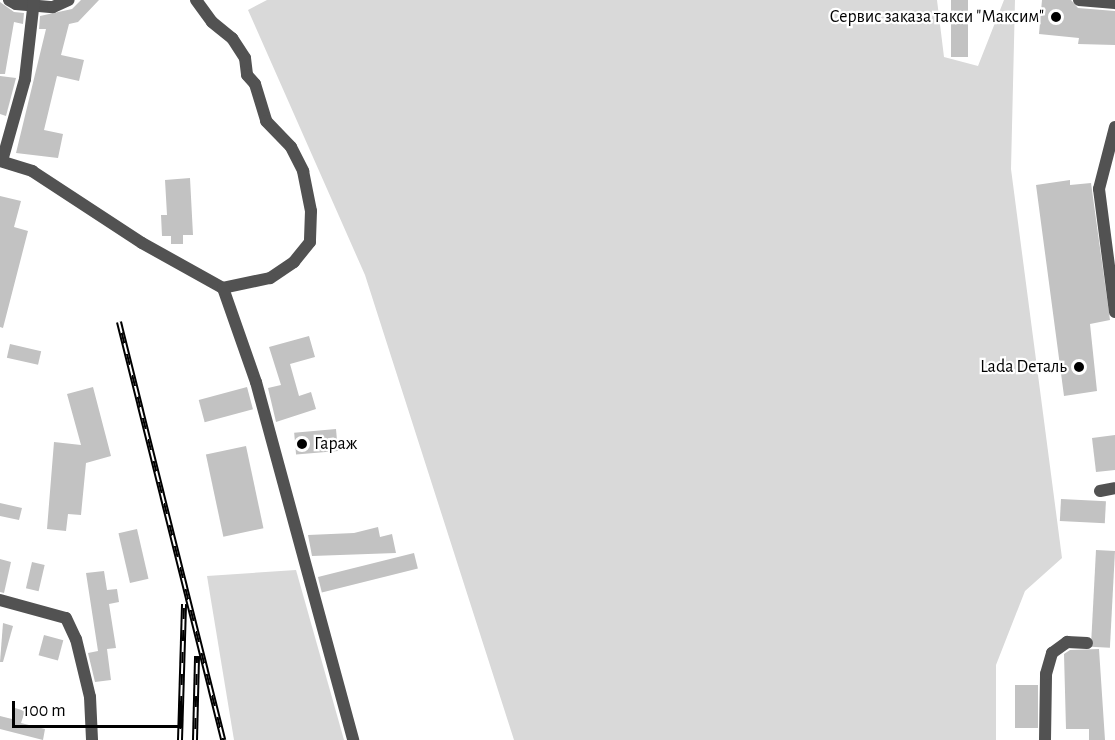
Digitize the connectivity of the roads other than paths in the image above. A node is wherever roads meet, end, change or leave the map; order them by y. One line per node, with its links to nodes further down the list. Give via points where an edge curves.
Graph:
1 (9, 0): 5 (street)
2 (69, 0): 5 (street, via 53,7)
3 (195, 0): 9 (street, via 212,22 232,38 245,58 247,75 255,84 266,121 291,147 303,171 311,212 310,242 294,262 270,278)
4 (1079, 0): 6 (street)
5 (33, 3): 8 (street, via 25,79)
6 (1115, 3)
7 (1115, 127): 10 (street, via 1099,189)
8 (1, 161): 9 (street, via 32,171 142,243)
9 (223, 288): 16 (street, via 256,382)
10 (1115, 312)
11 (1115, 488): 12 (street)
12 (1100, 491)
13 (0, 600): 15 (street, via 66,618 76,639 90,697)
14 (1087, 643): 17 (street, via 1067,642 1052,653 1046,674)
15 (92, 740)
16 (353, 740)
17 (1045, 740)

